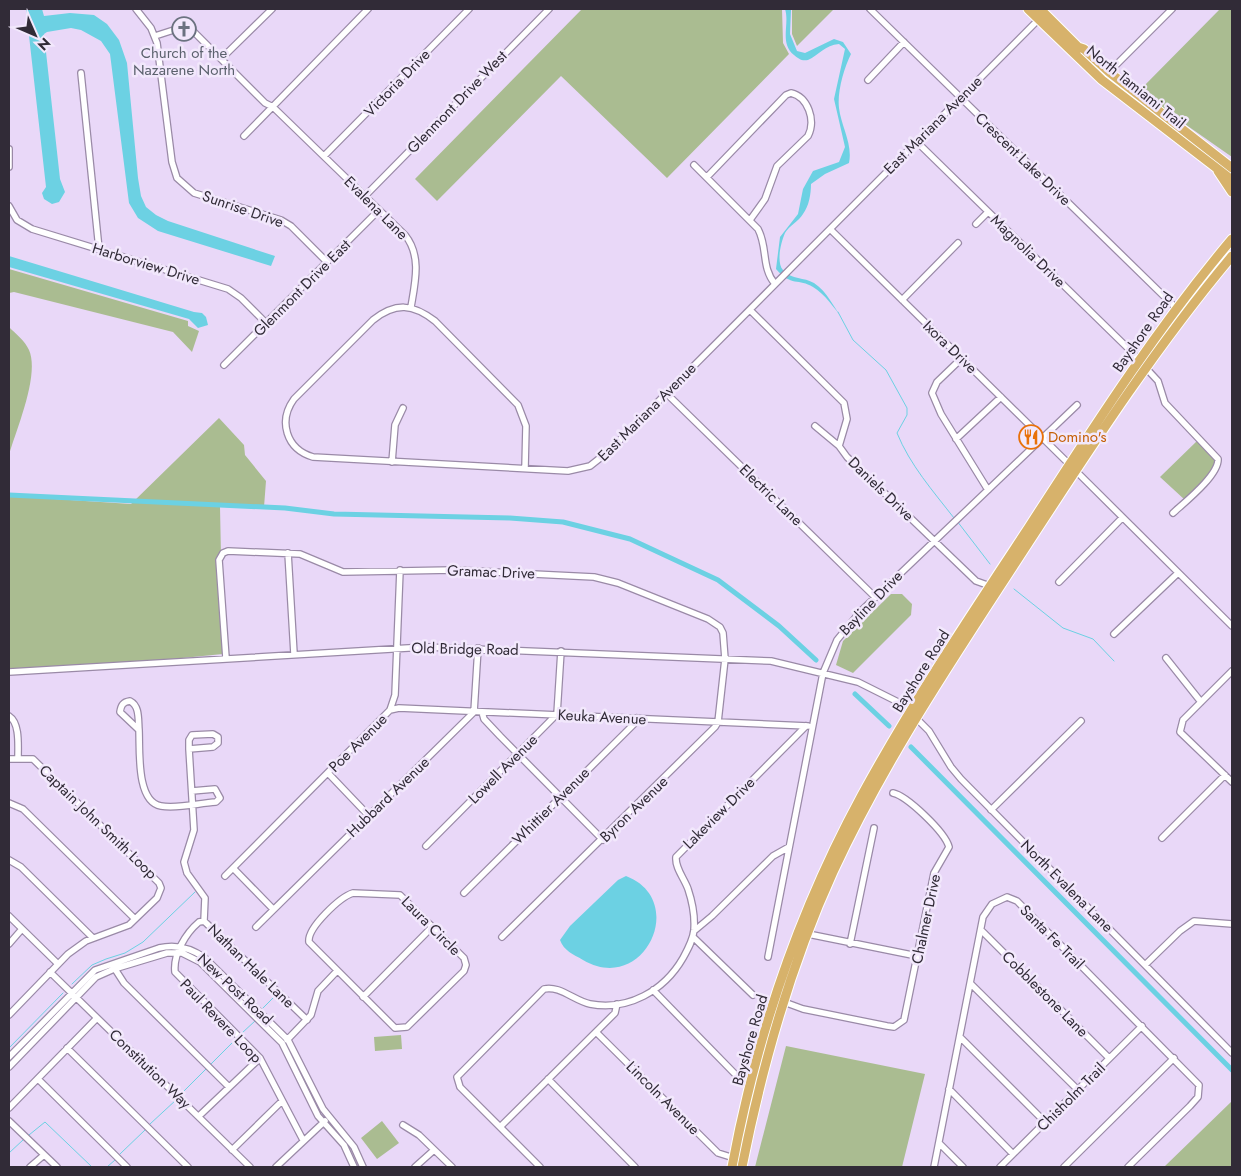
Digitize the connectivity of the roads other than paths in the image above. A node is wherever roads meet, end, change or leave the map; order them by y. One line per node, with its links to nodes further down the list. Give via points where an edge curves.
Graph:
1 (136, 9): 11 (street, Sunrise Drive)
2 (272, 9): 13 (street)
3 (368, 9): 18 (street)
4 (469, 9): 22 (street, Victoria Drive)
5 (549, 9): 30 (street, Glenmont Drive West)
6 (870, 9): 12 (street, Crescent Lake Drive)
7 (1028, 9): 10 (main road, North Tamiami Trail)
8 (1033, 9): 10 (main road)
9 (1172, 9): 14 (street)
10 (1043, 12): 14 (main road, North Tamiami Trail); 17 (street, East Mariana Avenue); 26 (main road, North Tamiami Trail, via 1102,80)
11 (155, 36): 13 (street, Evalena Lane, via 178,28 189,28); 43 (street, Sunrise Drive, via 161,59 172,162 182,184 194,193 281,220)
12 (904, 42): 16 (street); 17 (street, Crescent Lake Drive)
13 (221, 59): 18 (street, Evalena Lane)
14 (1109, 72): 25 (main road, North Tamiami Trail)
15 (81, 73): 40 (street)
16 (868, 80)
17 (961, 98): 20 (street, East Mariana Avenue); 47 (street, Crescent Lake Drive)
18 (273, 107): 19 (street); 22 (street, Evalena Lane)
19 (244, 136)
20 (917, 142): 33 (street, Magnolia Drive); 36 (street, East Mariana Avenue)
21 (9, 149): 24 (street)
22 (324, 156): 30 (street, Evalena Lane)
23 (694, 165): 27 (street)
24 (9, 167)
25 (1232, 168)
26 (1217, 169): 28 (main road, North Tamiami Trail); 29 (main road)
27 (707, 177): 34 (street); 34 (street, via 786,96 791,93 802,100 811,117 811,130 777,166 765,199)
28 (1232, 180)
29 (1232, 192)
30 (365, 196): 32 (street, Evalena Lane)
31 (9, 206): 40 (street, Harborview Drive, via 17,220 32,229)
32 (379, 210): 43 (street, Glenmont Drive East); 46 (street, Evalena Lane, via 406,235 414,250 416,270)
33 (988, 212): 35 (street); 51 (street, Magnolia Drive)
34 (750, 220): 44 (street, via 761,234 765,265)
35 (976, 224)
36 (830, 229): 44 (street, East Mariana Avenue); 45 (street, Ixora Drive)
37 (1232, 235): 41 (main road)
38 (1232, 239): 41 (main road, Bayshore Road)
39 (958, 243): 45 (street)
40 (99, 249): 49 (street, Harborview Drive, via 228,289)
41 (1221, 252): 47 (main road, Bayshore Road)
42 (1232, 256): 51 (main road, Bayshore Road)
43 (327, 262): 49 (street, Glenmont Drive East)
44 (776, 284): 48 (street, East Mariana Avenue)
45 (902, 300): 50 (street, Ixora Drive)
46 (411, 307): 61 (street, East Mariana Avenue, via 388,311 373,320 294,399 285,420 290,442 307,456); 63 (street, via 435,321 518,404 526,426)
47 (1176, 308): 51 (main road, Bayshore Road)
48 (750, 310): 53 (street, East Mariana Avenue); 60 (street, Daniels Drive, via 844,402 847,419)
49 (266, 324): 52 (street, Glenmont Drive East)
50 (962, 358): 54 (street, Ixora Drive); 59 (street, via 936,382 932,393)
51 (1142, 363): 62 (main road, Bayshore Road); 62 (main road, Bayshore Road, via 1112,400); 65 (street, Magnolia Drive, via 1158,381 1165,403 1218,459 1212,475)
52 (224, 365)
53 (666, 393): 63 (street, East Mariana Avenue, via 610,451 590,466 568,471); 73 (street, Electric Lane)
54 (1001, 398): 58 (street, Ixora Drive); 59 (street)
55 (1077, 405): 58 (street, Bayline Drive)
56 (402, 408): 61 (street, via 395,425)
57 (815, 426): 60 (street)
58 (1043, 438): 62 (street, Ixora Drive); 64 (street, Bayline Drive)
59 (956, 439): 64 (street)
60 (839, 446): 67 (street, Daniels Drive)
61 (392, 462): 63 (street, East Mariana Avenue)
62 (1072, 467): 66 (street, Ixora Drive); 72 (main road, Bayshore Road); 92 (main road, Bayshore Road, via 1018,559)
63 (525, 468)
64 (988, 490): 67 (street, Bayline Drive)
65 (1173, 513)
66 (1122, 518): 70 (street, Ixora Drive); 71 (street)
67 (934, 541): 72 (street, Daniels Drive, via 976,581); 73 (street, Bayline Drive)
68 (288, 553): 69 (street, Gramac Drive, via 305,555 343,572); 79 (street); 80 (street, Gramac Drive, via 223,553 220,560)
69 (400, 570): 76 (street, Poe Avenue); 82 (street, Gramac Drive, via 462,570 605,579 713,622 723,633)
70 (1178, 573): 74 (street, Ixora Drive); 75 (street)
71 (1059, 582)
72 (990, 586): 92 (main road, Bayshore Road)
73 (875, 597): 85 (street, Bayline Drive, via 841,634 829,654)
74 (1232, 626)
75 (1114, 634)
76 (396, 648): 77 (street, Old Bridge Road); 79 (street, Old Bridge Road); 87 (street, Poe Avenue, via 395,694)
77 (478, 648): 78 (street, Old Bridge Road); 88 (street)
78 (561, 651): 82 (street, Old Bridge Road); 90 (street)
79 (294, 654): 80 (street, Old Bridge Road)
80 (226, 658): 84 (street, Old Bridge Road)
81 (1166, 658): 86 (street)
82 (725, 659): 85 (street, Old Bridge Road, via 778,662); 95 (street)
83 (1232, 671): 86 (street)
84 (9, 672)
85 (823, 673): 92 (street, Old Bridge Road, via 874,688 902,704); 96 (street, Bayline Drive)
86 (1201, 702): 103 (street, via 1182,720 1180,732)
87 (390, 710): 88 (street, Keuka Avenue); 102 (street, Poe Avenue)
88 (474, 712): 89 (street, Keuka Avenue); 111 (street, Hubbard Avenue)
89 (482, 712): 90 (street, Keuka Avenue); 99 (street, via 484,719)
90 (557, 714): 93 (street, Keuka Avenue); 99 (street, Lowell Avenue)
91 (9, 716): 100 (street, via 16,725)
92 (913, 716): 110 (street, North Evalena Lane, via 932,735 950,768); 131 (main road, Bayshore Road, via 833,873); 147 (main road, Bayshore Road, via 861,797 832,856)
93 (637, 718): 95 (street, Keuka Avenue); 107 (street, Whittier Avenue)
94 (1081, 721): 110 (street)
95 (718, 722): 96 (street, Keuka Avenue); 114 (street, Byron Avenue, via 707,738)
96 (809, 726): 116 (street, Bayline Drive); 129 (street, Lakeview Drive, via 676,857 675,864 689,894)
97 (139, 730): 97 (street, via 135,703 124,702 120,712); 109 (street, via 143,789 148,799 164,807)
98 (189, 749): 98 (street, via 192,735 213,734 218,737 218,743 213,747); 105 (street)
99 (519, 753): 107 (street); 115 (street, Lowell Avenue)
100 (18, 758): 101 (street, Captain John Smith Loop); 123 (street, Captain John Smith Loop, via 28,757 37,763 159,882 160,893)
101 (9, 759)
102 (328, 773): 111 (street); 118 (street, Poe Avenue)
103 (1225, 775): 104 (street); 113 (street)
104 (1232, 782)
105 (192, 791): 109 (street); 109 (street, via 215,789 220,798 216,802)
106 (893, 793): 138 (street, Chalmer Drive, via 906,798 943,835 949,846 934,872)
107 (561, 797): 114 (street); 120 (street, Whittier Avenue)
108 (9, 802): 123 (street, via 23,809)
109 (193, 804): 124 (street, via 194,830 184,862 187,873 205,898)
110 (991, 810): 141 (street, North Evalena Lane)
111 (369, 816): 121 (street, Hubbard Avenue)
112 (874, 828): 136 (street)
113 (1162, 838)
114 (603, 840): 132 (street, Byron Avenue)
115 (426, 846)
116 (789, 847): 129 (street, via 773,856); 139 (street, Bayline Drive)
117 (9, 860): 133 (street)
118 (233, 868): 119 (street, Poe Avenue); 121 (street)
119 (225, 876)
120 (464, 893)
121 (274, 910): 127 (street, Hubbard Avenue)
122 (9, 916): 128 (street)
123 (135, 919): 133 (street, Captain John Smith Loop, via 122,928)
124 (204, 921): 137 (street, Nathan Hale Lane, via 191,929); 155 (street, Nathan Hale Lane)
125 (1232, 924): 141 (street, via 1194,921)
126 (432, 926): 143 (street, Laura Circle, via 400,895 347,895 308,936 309,942); 150 (street); 150 (street, Laura Circle, via 464,958 464,970 407,1027 401,1029 395,1028)
127 (256, 927)
128 (22, 929): 135 (street); 140 (street)
129 (694, 930): 134 (street, Lakeview Drive)
130 (981, 930): 145 (street, Santa Fe Trail); 156 (street, Santa Fe Trail, via 988,907 1001,898 1012,897); 165 (street, Cobblestone Lane)
131 (808, 934): 136 (street); 151 (main road, Bayshore Road)
132 (502, 937)
133 (93, 938): 140 (street, Captain John Smith Loop)
134 (692, 938): 146 (street, Lakeview Drive, via 674,972); 149 (street)
135 (9, 944)
136 (850, 944): 138 (street)
137 (180, 950): 142 (street, New Post Road); 159 (street, New Post Road, via 205,958); 160 (street, New Post Road, via 200,962); 164 (street, Paul Revere Loop, via 174,966 179,977)
138 (917, 956): 151 (street, Chalmer Drive, via 904,1020 894,1027 803,1009)
139 (768, 957)
140 (58, 964): 144 (street, Captain John Smith Loop)
141 (1146, 964): 162 (street, North Evalena Lane)
142 (113, 966): 148 (street, New Post Road); 171 (street, via 124,983)
143 (336, 971): 150 (street, Laura Circle); 155 (street, via 318,991 314,1010)
144 (50, 972): 148 (street, Constitution Way); 153 (street, Captain John Smith Loop)
145 (971, 984): 158 (street, Santa Fe Trail); 173 (street)
146 (653, 990): 152 (street, Lakeview Drive); 170 (street, via 735,1074)
147 (778, 991): 151 (main road); 170 (main road, Bayshore Road)
148 (74, 995): 154 (street, Constitution Way); 163 (street, New Post Road); 167 (street, New Post Road)
149 (753, 995)
150 (363, 996)
151 (784, 1002): 174 (main road, Bayshore Road)
152 (618, 1004): 157 (street, via 615,1013); 183 (street, Lakeview Drive, via 590,1004 556,989 544,989 456,1077 460,1087)
153 (9, 1015)
154 (98, 1018): 161 (street); 177 (street, Constitution Way)
155 (307, 1020): 159 (street)
156 (1142, 1026): 165 (street, Chisholm Trail); 166 (street, Santa Fe Trail)
157 (596, 1032): 169 (street); 190 (street, Lincoln Avenue, via 718,1153)
158 (960, 1037): 172 (street, Santa Fe Trail); 181 (street)
159 (288, 1040): 160 (street); 178 (street, New Post Road)
160 (282, 1043): 180 (street, New Post Road)
161 (67, 1048): 168 (street); 194 (street)
162 (1232, 1053)
163 (9, 1057)
164 (260, 1058): 171 (street); 175 (street, Paul Revere Loop)
165 (1109, 1058): 173 (street, Chisholm Trail)
166 (1174, 1058): 207 (street); 208 (street, Santa Fe Trail, via 1199,1085 1198,1097)
167 (9, 1066)
168 (38, 1079): 176 (street); 193 (street)
169 (548, 1079): 183 (street); 202 (street)
170 (751, 1084): 174 (main road); 190 (main road, Bayshore Road)
171 (228, 1086): 177 (street)
172 (950, 1089): 185 (street, Santa Fe Trail); 189 (street)
173 (1078, 1090): 181 (street, Chisholm Trail)
174 (756, 1099): 203 (main road, Bayshore Road)
175 (282, 1101): 184 (street, Paul Revere Loop); 186 (street)
176 (9, 1108)
177 (199, 1116): 186 (street, Constitution Way)
178 (328, 1118): 180 (street); 198 (street, New Post Road, via 354,1147)
179 (9, 1121): 188 (street)
180 (322, 1122): 184 (street); 197 (street, New Post Road, via 348,1151)
181 (1046, 1122): 189 (street, Chisholm Trail)
182 (403, 1125): 187 (street)
183 (500, 1127): 201 (street)
184 (303, 1140): 196 (street)
185 (939, 1143): 204 (street, Santa Fe Trail); 205 (street)
186 (232, 1150): 195 (street, Constitution Way)
187 (434, 1150): 199 (street); 200 (street)
188 (44, 1154): 191 (street); 192 (street)
189 (1013, 1154): 206 (street, Chisholm Trail)
190 (733, 1163)
191 (30, 1167)
192 (57, 1167)
193 (127, 1167)
194 (188, 1167)
195 (250, 1167)
196 (276, 1167)
197 (354, 1167)
198 (363, 1167)
199 (415, 1167)
200 (452, 1167)
201 (540, 1167)
202 (635, 1167)
203 (742, 1167)
204 (934, 1167)
205 (963, 1167)
206 (1000, 1167)
207 (1064, 1167)
208 (1128, 1167)

